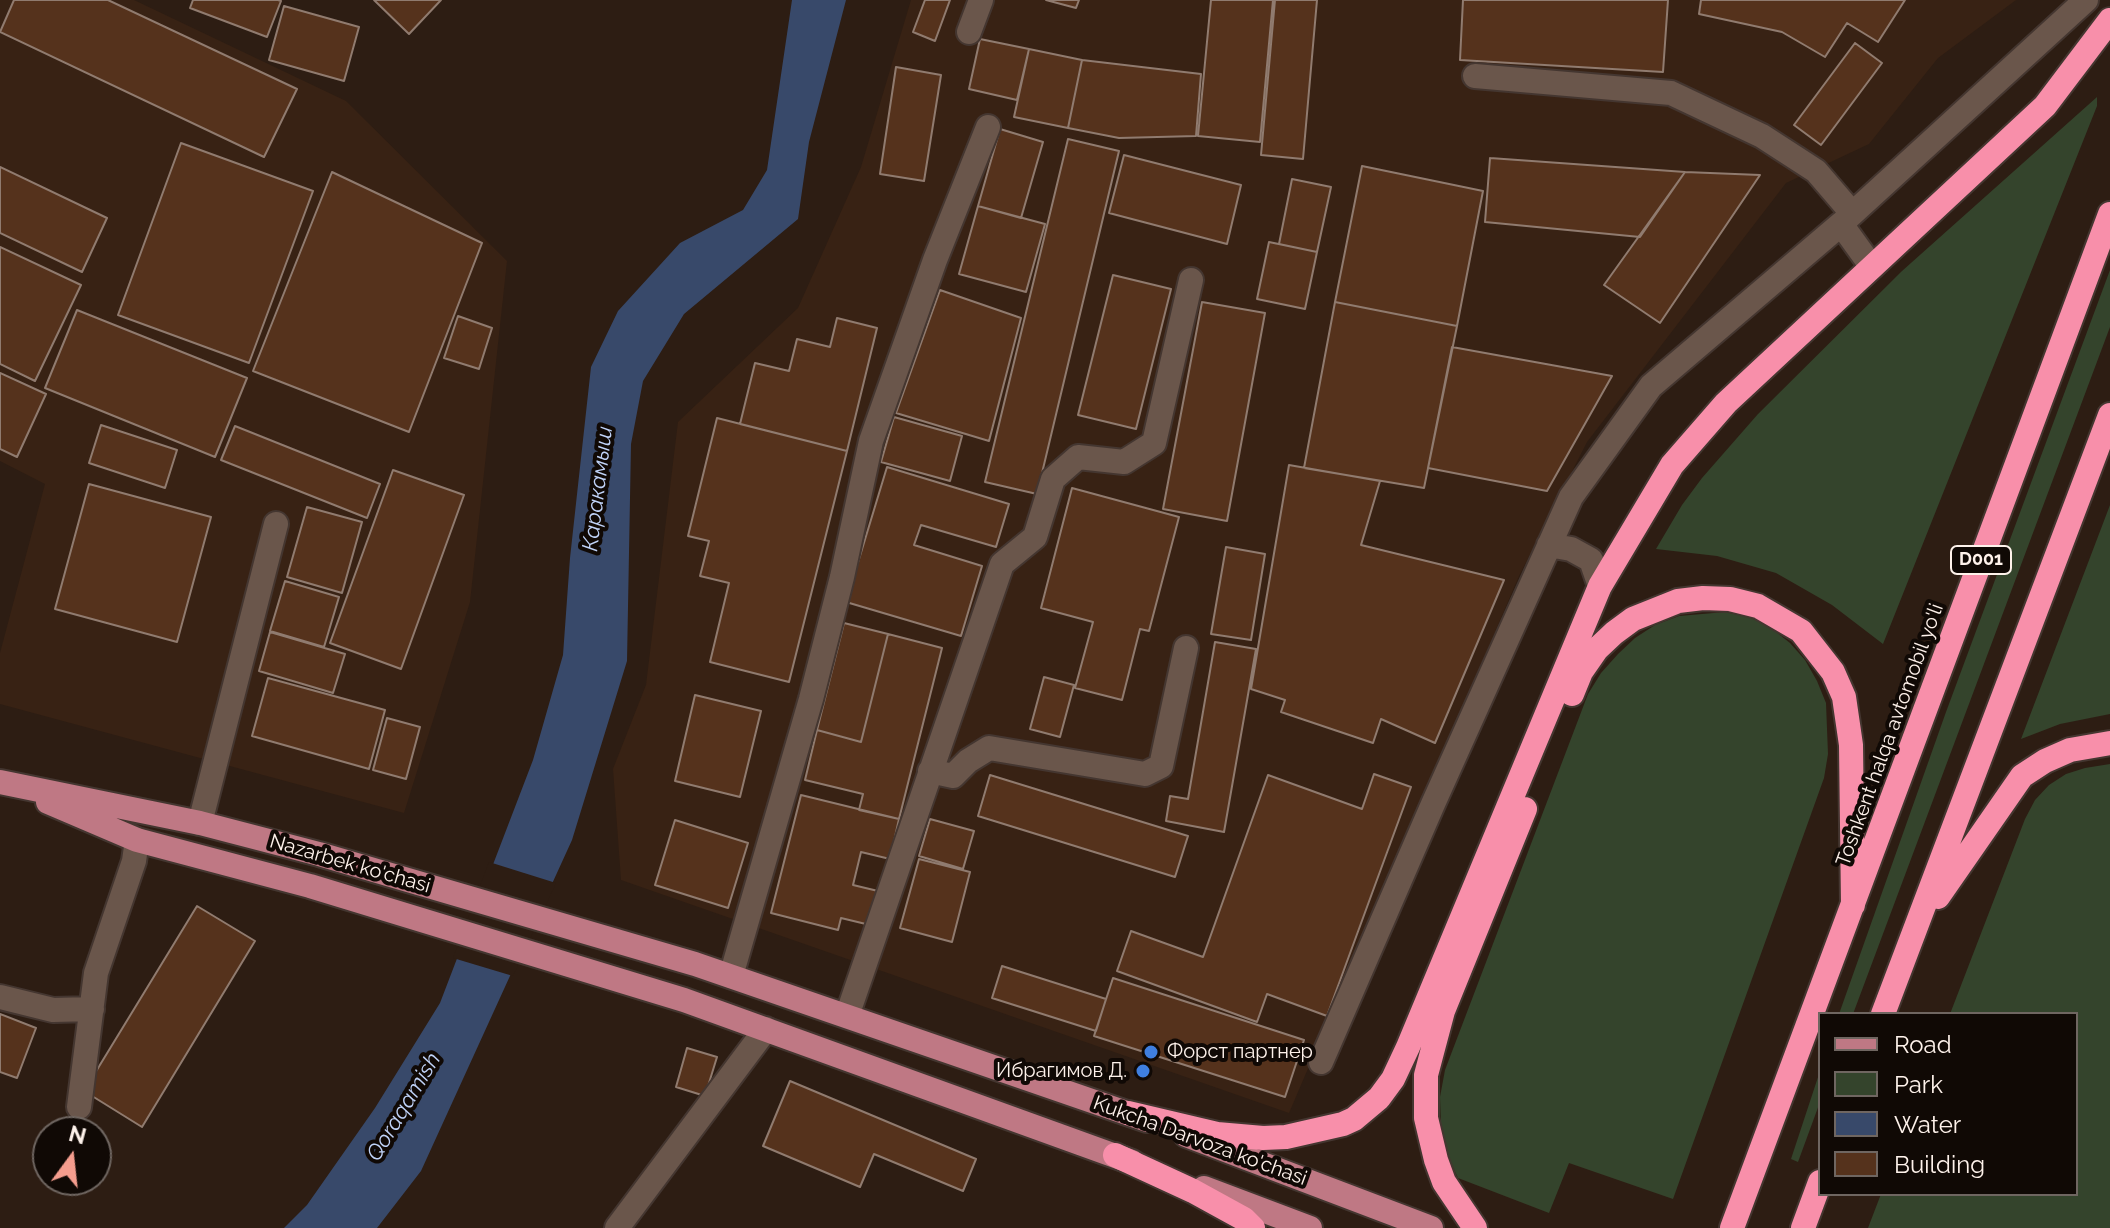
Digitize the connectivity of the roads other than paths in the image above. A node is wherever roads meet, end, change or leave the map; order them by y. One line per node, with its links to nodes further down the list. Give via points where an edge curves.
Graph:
1 (981, 0): 4 (street)
2 (2086, 0): 8 (street)
3 (2110, 20): 9 (highway, via 2045,106)
4 (969, 32)
5 (1475, 76): 8 (street, via 1671,93 1762,136 1816,171)
6 (988, 127): 24 (street, via 871,441 811,699)
7 (2110, 214): 21 (highway, Toshkent halqa avtomobil yo'li / D001)
8 (1847, 219): 9 (street); 13 (street, via 1651,386 1571,497)
9 (1872, 267): 14 (highway, via 1726,403 1672,465)
10 (1191, 280): 17 (street, via 1154,443 1124,462 1078,457 1053,479 1035,537 1002,564)
11 (2110, 415): 22 (highway)
12 (276, 524): 19 (street)
13 (1549, 545): 14 (street, via 1591,560); 30 (street)
14 (1600, 586): 32 (highway, via 1408,1047 1379,1098 1354,1119 1286,1137 1217,1134)
15 (1186, 648): 17 (street, via 1161,766 1145,774 989,748 953,776)
16 (2110, 743): 22 (highway, via 2070,750 2022,776)
17 (930, 771): 28 (street)
18 (0, 783): 19 (main road, Nazarbek ko'chasi); 20 (main road, Nazarbek ko'chasi)
19 (200, 823): 23 (main road, Nazarbek ko'chasi)
20 (137, 840): 26 (street, via 96,973); 29 (main road, Nazarbek ko'chasi, via 310,886)
21 (1853, 905): 39 (highway, via 1848,721 1833,672 1810,641 1781,617 1730,599 1678,601 1633,619 1614,633 1581,672 1430,1054 1425,1096 1430,1139 1444,1182); 40 (highway, Toshkent halqa avtomobil yo'li / D001)
22 (1916, 929): 27 (highway)
23 (695, 964): 24 (main road, Kukcha Darvoza ko'chasi)
24 (731, 976): 28 (main road, Kukcha Darvoza ko'chasi)
25 (0, 997): 26 (street, via 53,1010)
26 (92, 1009): 31 (street)
27 (1884, 1012)
28 (847, 1016): 32 (main road, Kukcha Darvoza ko'chasi)
29 (766, 1029): 33 (main road); 35 (street)
30 (1321, 1062)
31 (79, 1107)
32 (1128, 1113): 38 (main road, Kukcha Darvoza ko'chasi)
33 (1115, 1155): 36 (highway, via 1193,1191); 37 (main road)
34 (1818, 1187): 41 (highway)
35 (617, 1228)
36 (1253, 1228)
37 (1310, 1228)
38 (1431, 1228)
39 (1475, 1228)
40 (1732, 1228)
41 (1803, 1228)

